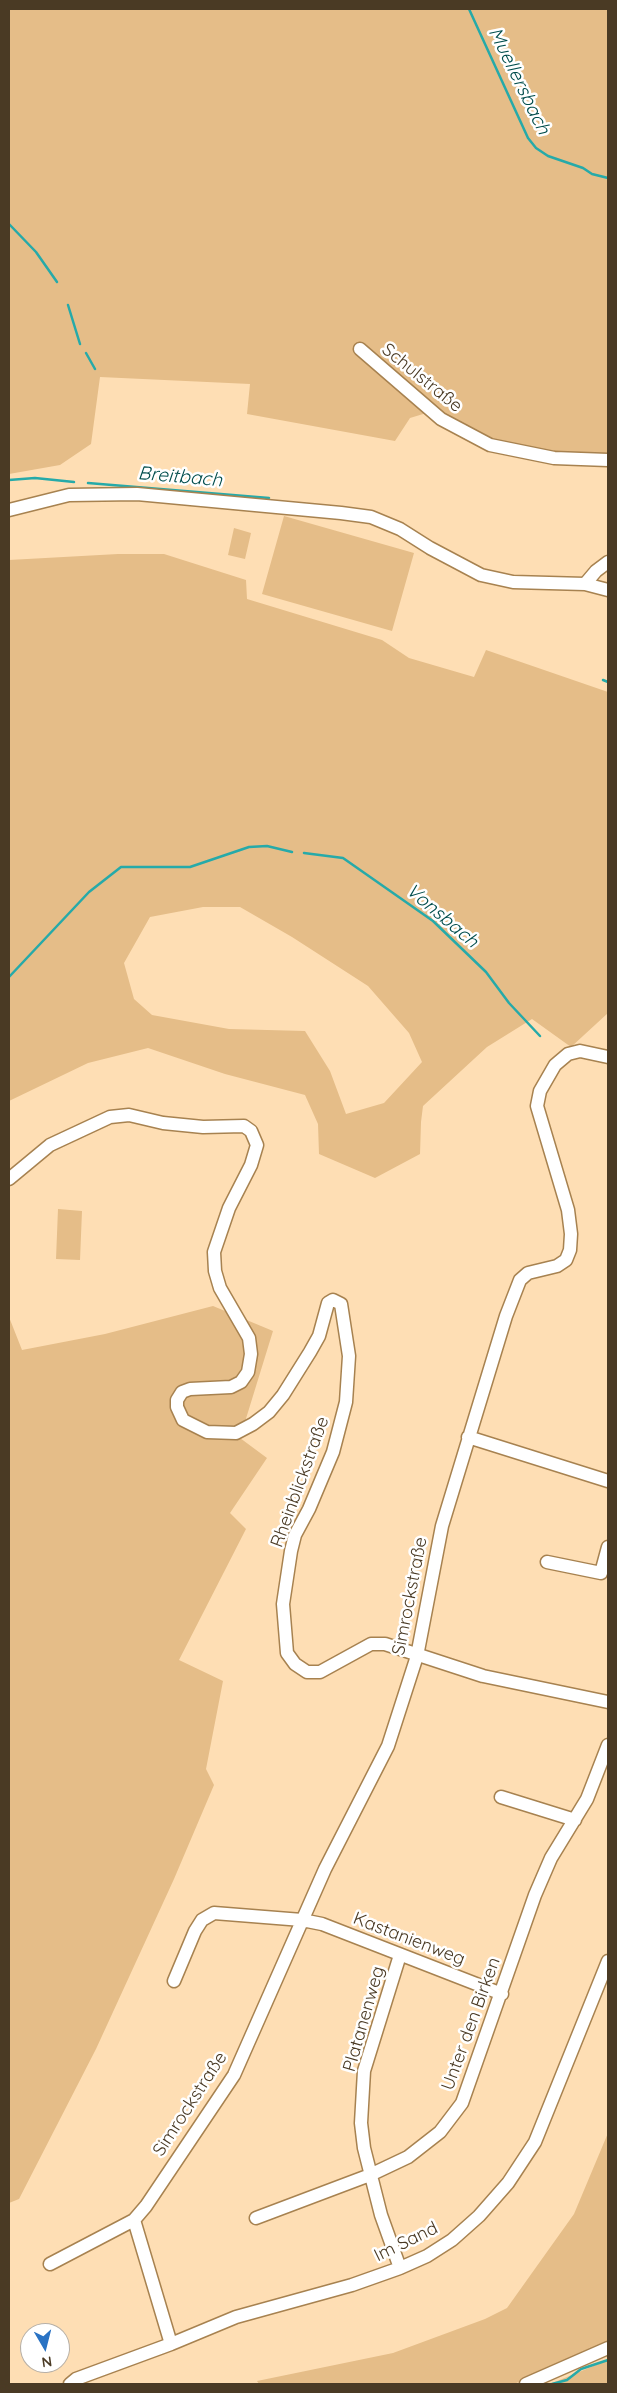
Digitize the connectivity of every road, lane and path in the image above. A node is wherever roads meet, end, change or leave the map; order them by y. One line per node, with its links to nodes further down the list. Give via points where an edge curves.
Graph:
1 (360, 349): 2 (street, Schulstraße, via 441,419 490,445 554,458)
2 (608, 460)
3 (9, 510): 5 (street, via 69,495 137,494 341,513 371,517 400,529 481,575 513,582)
4 (608, 562): 5 (street, via 596,570)
5 (585, 584): 6 (street)
6 (608, 590)
7 (608, 1057): 9 (street, Simrockstraße, via 580,1051 568,1054 555,1065 538,1098 537,1106 568,1210 571,1234 566,1260 520,1280)
8 (9, 1179): 13 (street, Rheinblickstraße, via 50,1146 110,1117 129,1115 203,1127 244,1126 251,1131 257,1145 214,1252 220,1288 249,1338 248,1372 241,1382 231,1387 182,1392 177,1400 178,1413 183,1420 207,1432 236,1433 254,1424 283,1395 306,1359 319,1336 328,1303 333,1300 341,1304 349,1356 346,1402 334,1452 295,1535 283,1604 288,1653 295,1664 307,1672 320,1672 371,1644 384,1644)
9 (468, 1437): 10 (street); 13 (street, Simrockstraße, via 442,1526)
10 (608, 1481)
11 (608, 1547): 12 (street, via 601,1573)
12 (547, 1562)
13 (417, 1656): 14 (street, Rheinblickstraße, via 483,1676); 18 (street, Simrockstraße, via 388,1746)
14 (608, 1702)
15 (608, 1744): 17 (street, Unter den Birken, via 587,1799)
16 (500, 1797): 17 (street)
17 (575, 1820): 22 (street, Unter den Birken, via 551,1858 535,1895)
18 (302, 1920): 19 (street, Kastanienweg, via 322,1924); 21 (street, via 214,1913 202,1920 195,1930); 25 (street, Simrockstraße, via 234,2075)
19 (400, 1955): 22 (street, Kastanienweg); 23 (street, Platanenweg, via 364,2071 361,2123)
20 (608, 1961): 27 (street, Im Sand, via 535,2142 508,2182 479,2216 452,2240)
21 (174, 1981)
22 (502, 1994): 23 (street, Unter den Birken, via 462,2103 440,2132 408,2157)
23 (370, 2176): 24 (street, Unter den Birken); 27 (street, Platanenweg)
24 (256, 2218)
25 (134, 2220): 26 (street, Simrockstraße); 28 (street)
26 (50, 2264)
27 (400, 2268): 28 (street, Im Sand, via 352,2285 236,2317)
28 (171, 2344): 30 (street, Im Sand)
29 (608, 2348): 31 (street)
30 (70, 2384)
31 (526, 2384)

